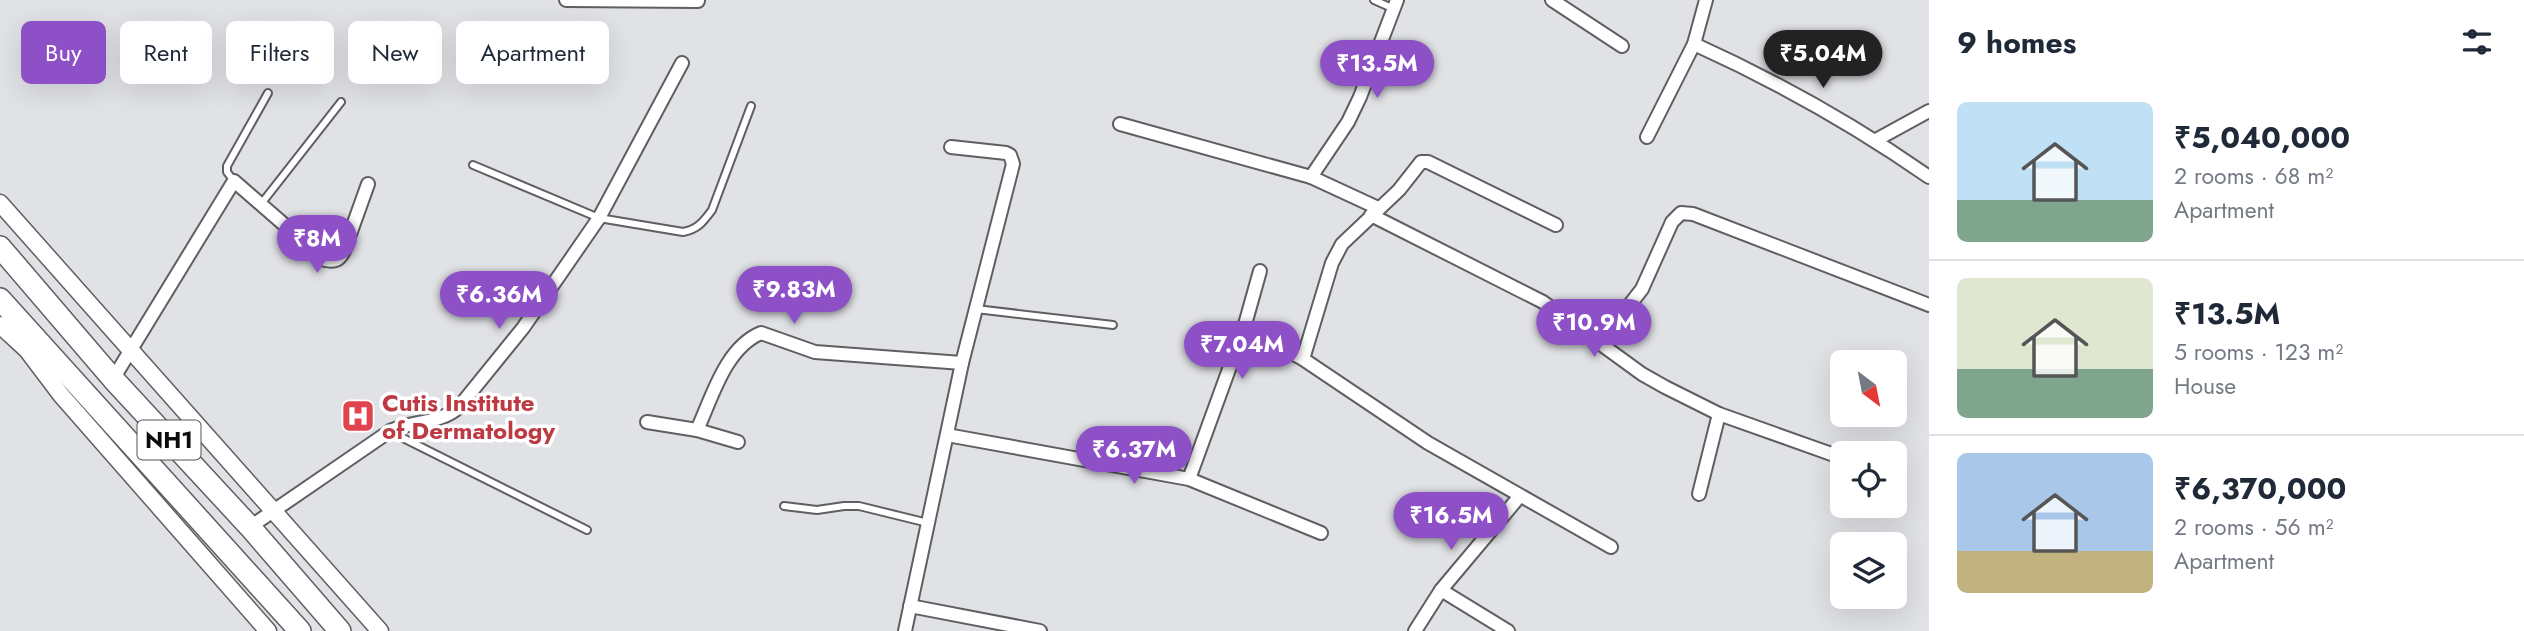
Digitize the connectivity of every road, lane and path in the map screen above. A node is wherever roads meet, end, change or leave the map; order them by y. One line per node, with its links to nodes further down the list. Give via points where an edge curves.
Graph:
1 (566, 0): 5 (street)
2 (1374, 0): 6 (lane)
3 (1552, 0): 8 (street)
4 (1706, 0): 7 (street)
5 (698, 1)
6 (1395, 5): 19 (street, via 1352,114)
7 (1694, 44): 15 (street); 16 (street, via 1766,76)
8 (1622, 46)
9 (682, 63): 26 (street)
10 (268, 93): 21 (lane, via 227,166)
11 (341, 102): 24 (lane)
12 (751, 106): 26 (lane, via 712,210 702,224 683,232)
13 (1929, 111): 16 (street)
14 (1120, 124): 19 (street)
15 (1647, 138)
16 (1876, 140): 20 (street)
17 (951, 147): 32 (street, via 1006,153 1013,163)
18 (473, 165): 26 (lane)
19 (1311, 177): 25 (street)
20 (1929, 177)
21 (234, 181): 24 (street); 37 (street)
22 (368, 184): 24 (street, via 341,258 333,261 326,260)
23 (0, 203): 37 (street)
24 (261, 204)
25 (1374, 211): 27 (street, via 1424,161); 36 (street, via 1543,302); 38 (street, via 1336,254)
26 (599, 218): 44 (street, via 523,328 459,407 440,419)
27 (1556, 225)
28 (0, 247): 40 (highway, NH1)
29 (1260, 271): 35 (street)
30 (0, 299): 61 (highway, NH1)
31 (1929, 305): 36 (street, via 1693,214 1681,214 1672,222 1642,289)
32 (976, 309): 34 (lane); 39 (street)
33 (0, 325): 60 (street, via 27,350)
34 (1113, 325)
35 (1244, 328): 38 (street); 48 (street)
36 (1600, 343): 41 (street, via 1642,374)
37 (131, 350): 40 (street); 52 (street)
38 (1303, 359): 50 (street)
39 (962, 363): 43 (street, via 815,352 761,333 726,366); 45 (street)
40 (113, 379): 54 (highway, NH1)
41 (1719, 414): 47 (street); 49 (street)
42 (647, 422): 43 (street)
43 (697, 430): 46 (street)
44 (390, 432): 52 (street); 55 (lane)
45 (947, 435): 48 (street); 53 (street)
46 (738, 442)
47 (1830, 454)
48 (1189, 479): 56 (street)
49 (1699, 494)
50 (1519, 497): 57 (street); 58 (street)
51 (784, 506): 53 (lane, via 817,510 859,506)
52 (274, 512): 54 (street); 63 (street)
53 (928, 523): 59 (street)
54 (250, 527): 62 (highway, NH1)
55 (587, 530)
56 (1321, 534)
57 (1611, 547)
58 (1441, 590): 66 (street); 67 (street)
59 (910, 606): 64 (street); 65 (street)
60 (268, 631)
61 (300, 631)
62 (340, 631)
63 (380, 631)
64 (905, 631)
65 (1040, 631)
66 (1415, 631)
67 (1507, 631)

